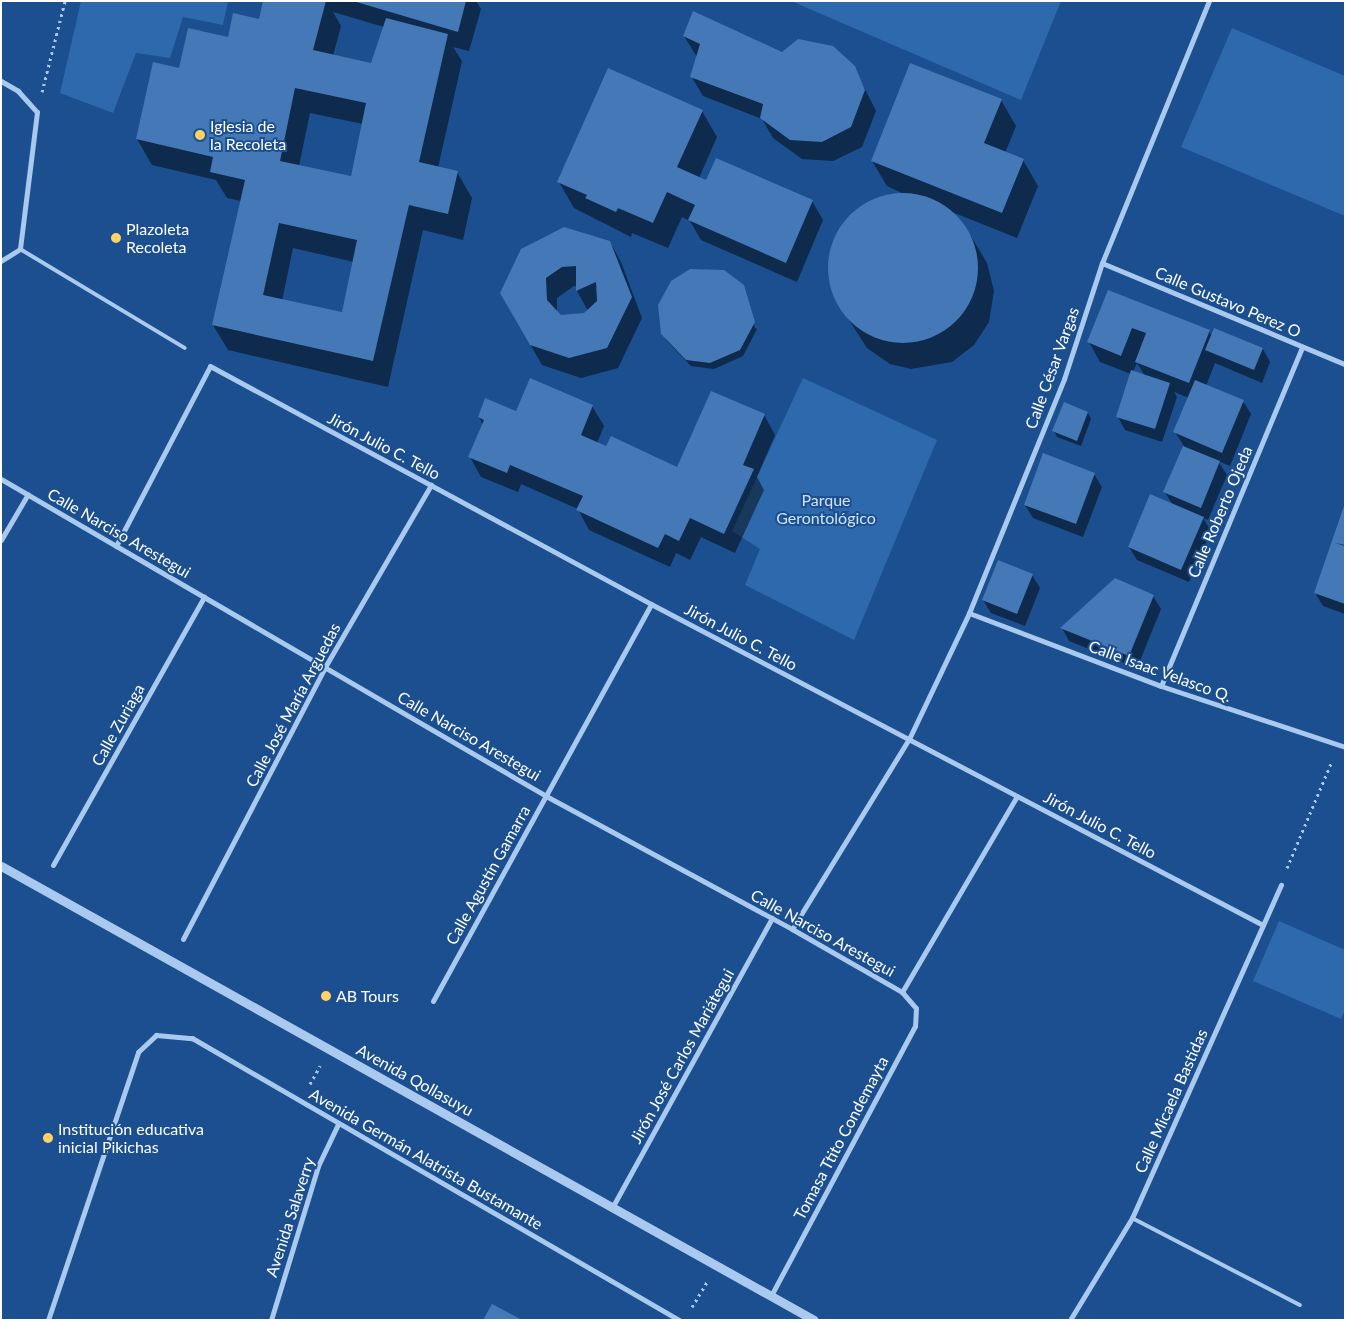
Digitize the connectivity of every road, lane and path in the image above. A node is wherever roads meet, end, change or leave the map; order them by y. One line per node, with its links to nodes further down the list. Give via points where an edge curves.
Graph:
1 (65, 1): 4 (path)
2 (1210, 1): 7 (street, Calle César Vargas)
3 (1, 81): 4 (street, via 18,91)
4 (37, 112): 5 (street)
5 (20, 250): 6 (street); 9 (lane)
6 (1, 261)
7 (1102, 263): 8 (street, Calle Gustavo Perez O); 18 (street, Calle César Vargas, via 1064,379)
8 (1302, 347): 10 (street, Calle Gustavo Perez O); 20 (street, Calle Roberto Ojeda)
9 (184, 348)
10 (1345, 364)
11 (1, 479): 13 (street, Calle Narciso Arestegui)
12 (431, 485): 15 (street, Jirón Julio C. Tello, via 210,366); 17 (street, Jirón Julio C. Tello); 19 (street, Calle José María Arguedas)
13 (28, 494): 14 (street); 15 (street, Calle Narciso Arestegui)
14 (1, 540)
15 (116, 546): 16 (street, Calle Narciso Arestegui)
16 (204, 597): 19 (street, Calle Narciso Arestegui); 26 (street, Calle Zuriaga)
17 (652, 604): 21 (street, Jirón Julio C. Tello); 24 (street, Calle Agustín Gamarra)
18 (969, 613): 20 (street, Calle Isaac Velasco Q.); 21 (street, Calle César Vargas)
19 (325, 667): 24 (street, Calle Narciso Arestegui); 32 (street, Calle José María Arguedas)
20 (1160, 686): 22 (street, Calle Isaac Velasco Q.)
21 (909, 739): 25 (street, Jirón Julio C. Tello); 31 (street)
22 (1339, 744): 23 (street, Calle Isaac Velasco Q.); 28 (path)
23 (1345, 747)
24 (546, 796): 29 (street, Calle Narciso Arestegui); 34 (street, Calle Agustín Gamarra)
25 (1017, 796): 30 (street, Jirón Julio C. Tello); 33 (street)
26 (54, 865)
27 (1, 866): 35 (street, Avenida Qollasuyu)
28 (1280, 885): 30 (street, Calle Micaela Bastidas)
29 (772, 918): 31 (street, Calle Narciso Arestegui); 38 (street, Jirón José Carlos Mariátegui)
30 (1263, 925): 39 (street, Calle Micaela Bastidas)
31 (792, 929): 33 (street, Calle Narciso Arestegui)
32 (183, 940)
33 (902, 992): 41 (street, Tomasa Ttito Condemayta, via 916,1008 915,1026)
34 (433, 1001)
35 (329, 1050): 36 (path); 38 (street, Avenida Qollasuyu)
36 (300, 1101): 37 (street, Avenida Germán Alatrista Bustamante); 44 (street, Avenida Germán Alatrista Bustamante, via 192,1038 156,1035 138,1052)
37 (338, 1124): 45 (street, Avenida Salaverry, via 318,1166); 46 (street, Avenida Germán Alatrista Bustamante)
38 (613, 1206): 40 (street, Avenida Qollasuyu)
39 (1132, 1218): 42 (lane); 48 (street, Calle Micaela Bastidas)
40 (716, 1267): 41 (street, Avenida Qollasuyu); 43 (path)
41 (771, 1296): 47 (street, Avenida Qollasuyu)
42 (1300, 1306)
43 (689, 1312)
44 (48, 1320)
45 (270, 1320)
46 (679, 1320)
47 (814, 1320)
48 (1070, 1320)

